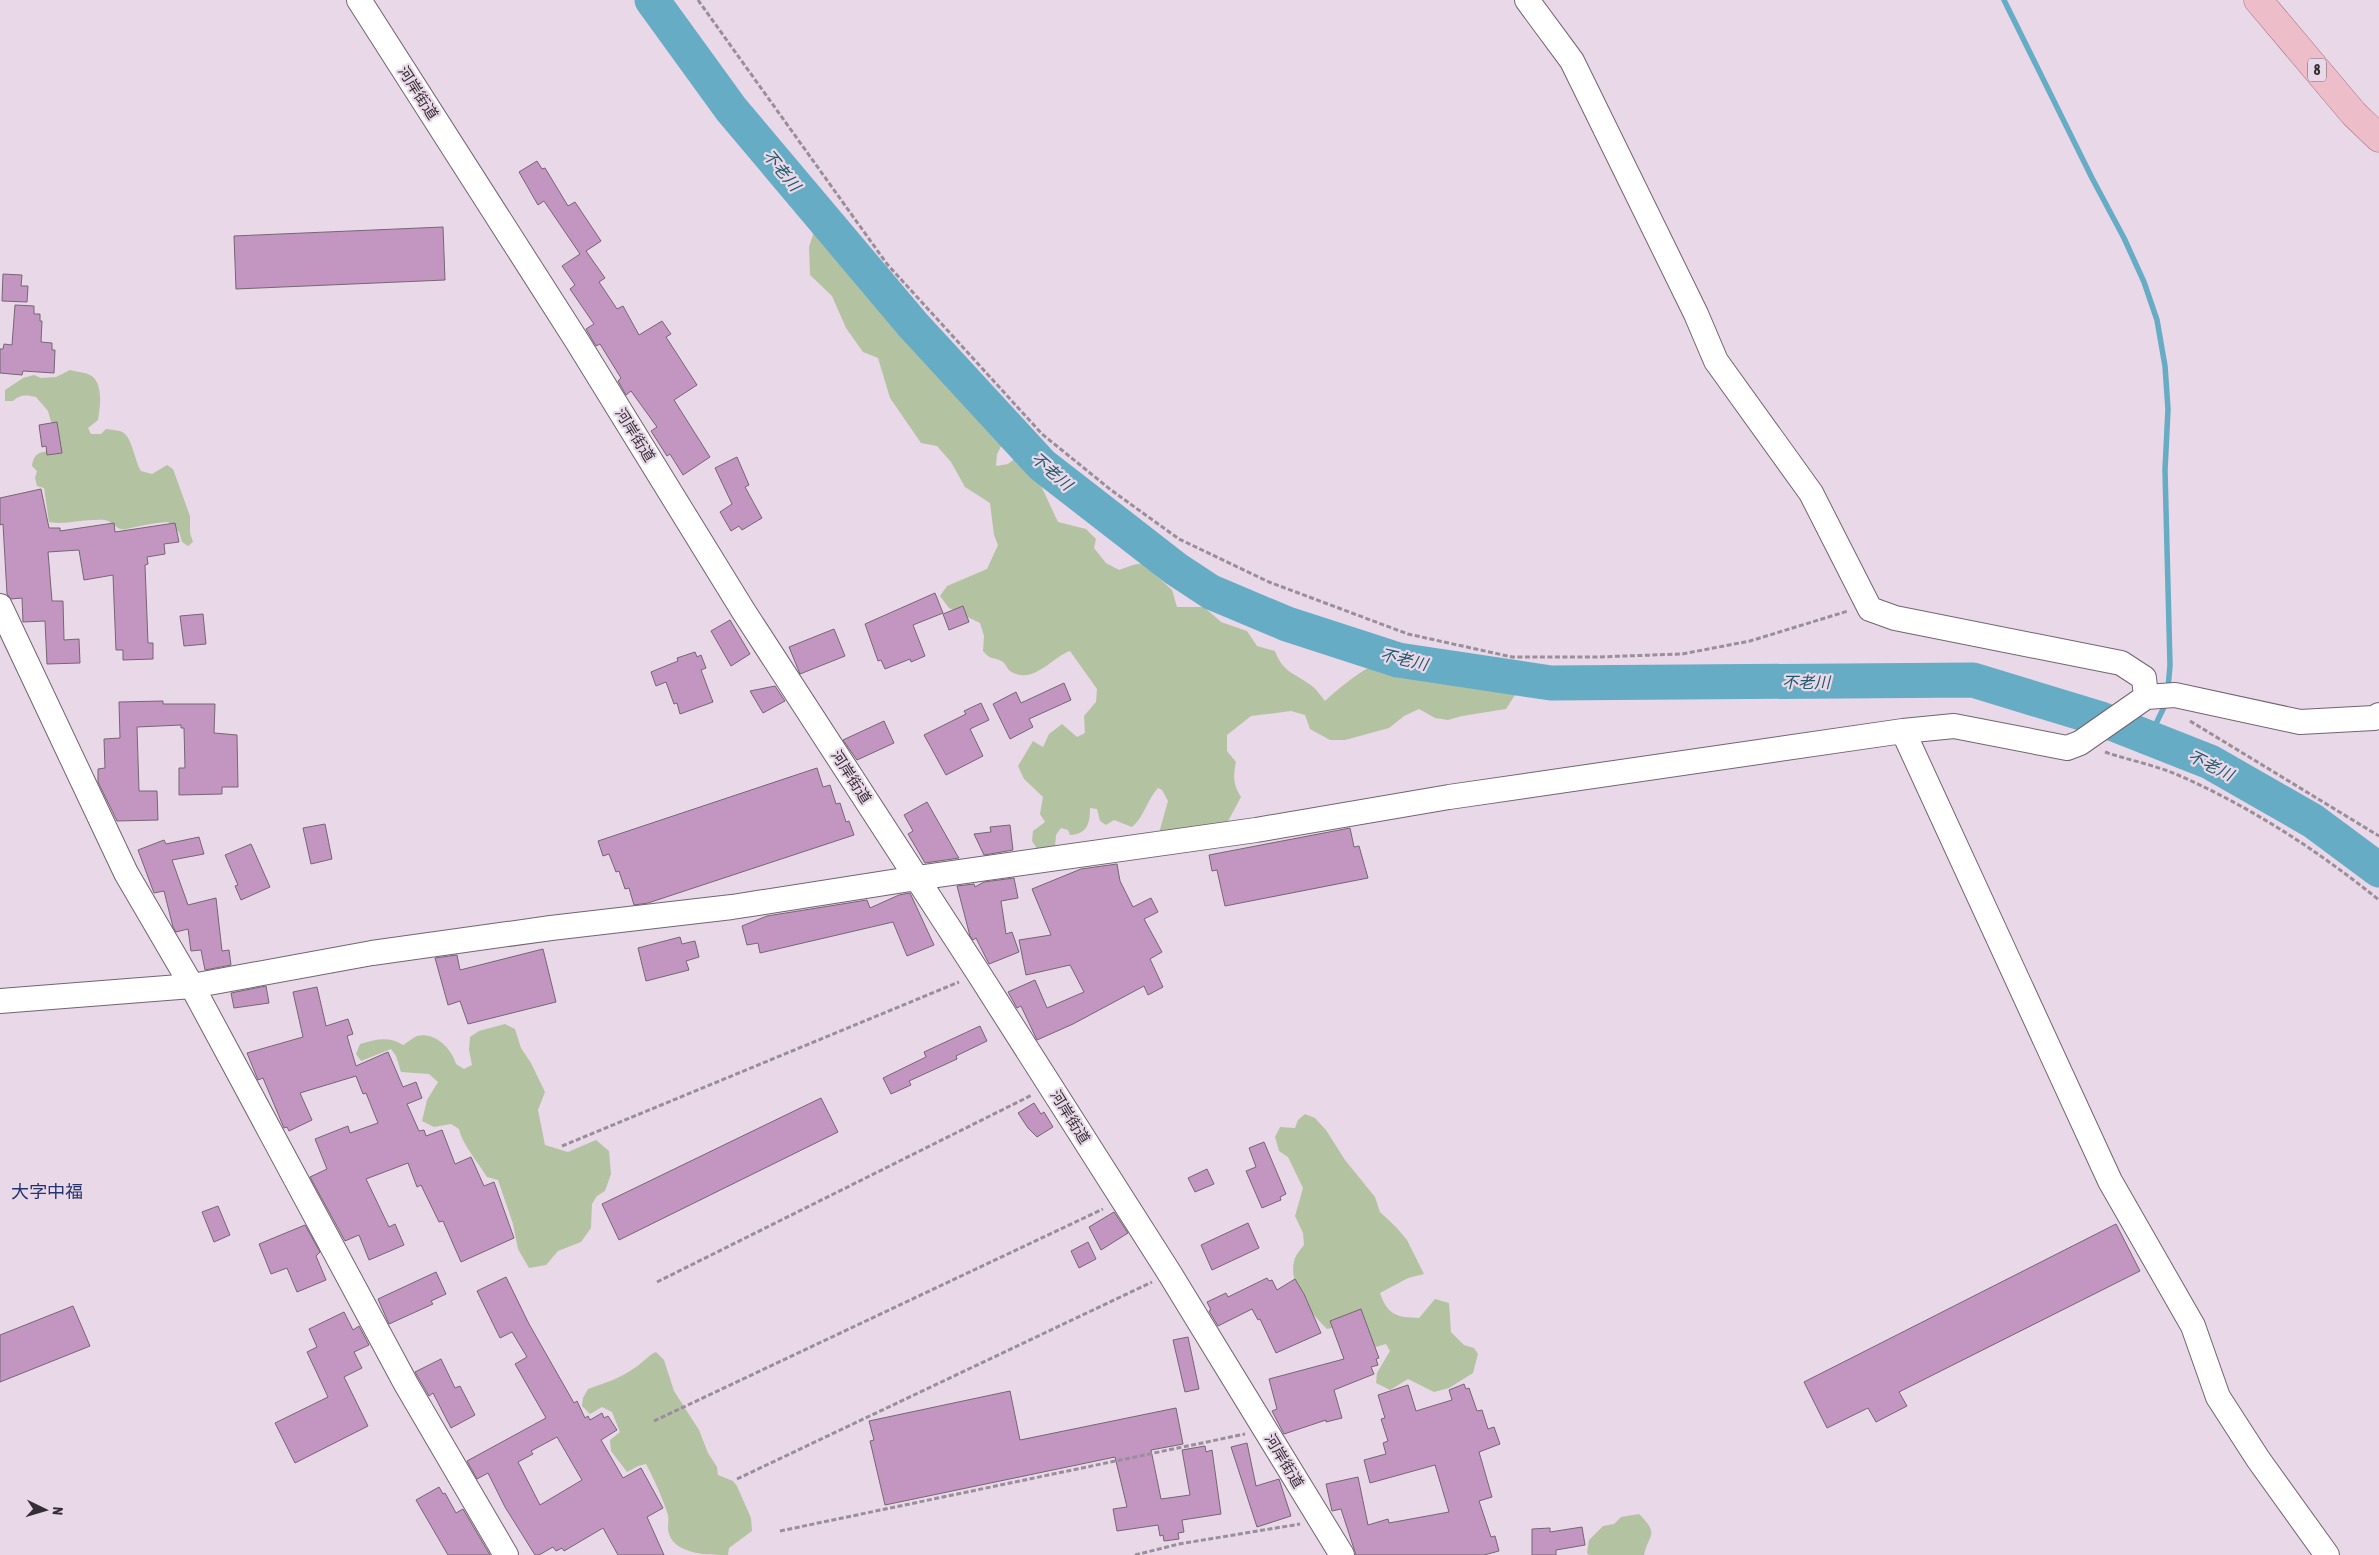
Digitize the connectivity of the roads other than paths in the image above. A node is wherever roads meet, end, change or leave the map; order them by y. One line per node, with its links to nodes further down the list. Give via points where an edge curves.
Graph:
1 (359, 0): 9 (street, 河岸街道, via 571,332 744,612)
2 (1527, 0): 6 (street, via 1572,61 1716,361 1811,493 1870,609 1894,618 2121,663 2144,678)
3 (2258, 0): 4 (main road, 8, via 2354,114)
4 (2379, 138)
5 (0, 606): 10 (street, via 126,873)
6 (2146, 697): 7 (street, via 2175,695 2300,722 2374,718); 8 (street, via 2080,743 2067,748 1954,726)
7 (2379, 715)
8 (1903, 731): 9 (street, via 1449,796 1256,830); 14 (street, via 2110,1181 2193,1326 2218,1396 2258,1459)
9 (917, 878): 10 (street, via 732,907 372,953); 13 (street, 河岸街道, via 1170,1274)
10 (192, 986): 11 (street); 12 (street, via 406,1384)
11 (0, 1001)
12 (506, 1555)
13 (1342, 1555)
14 (2327, 1555)

